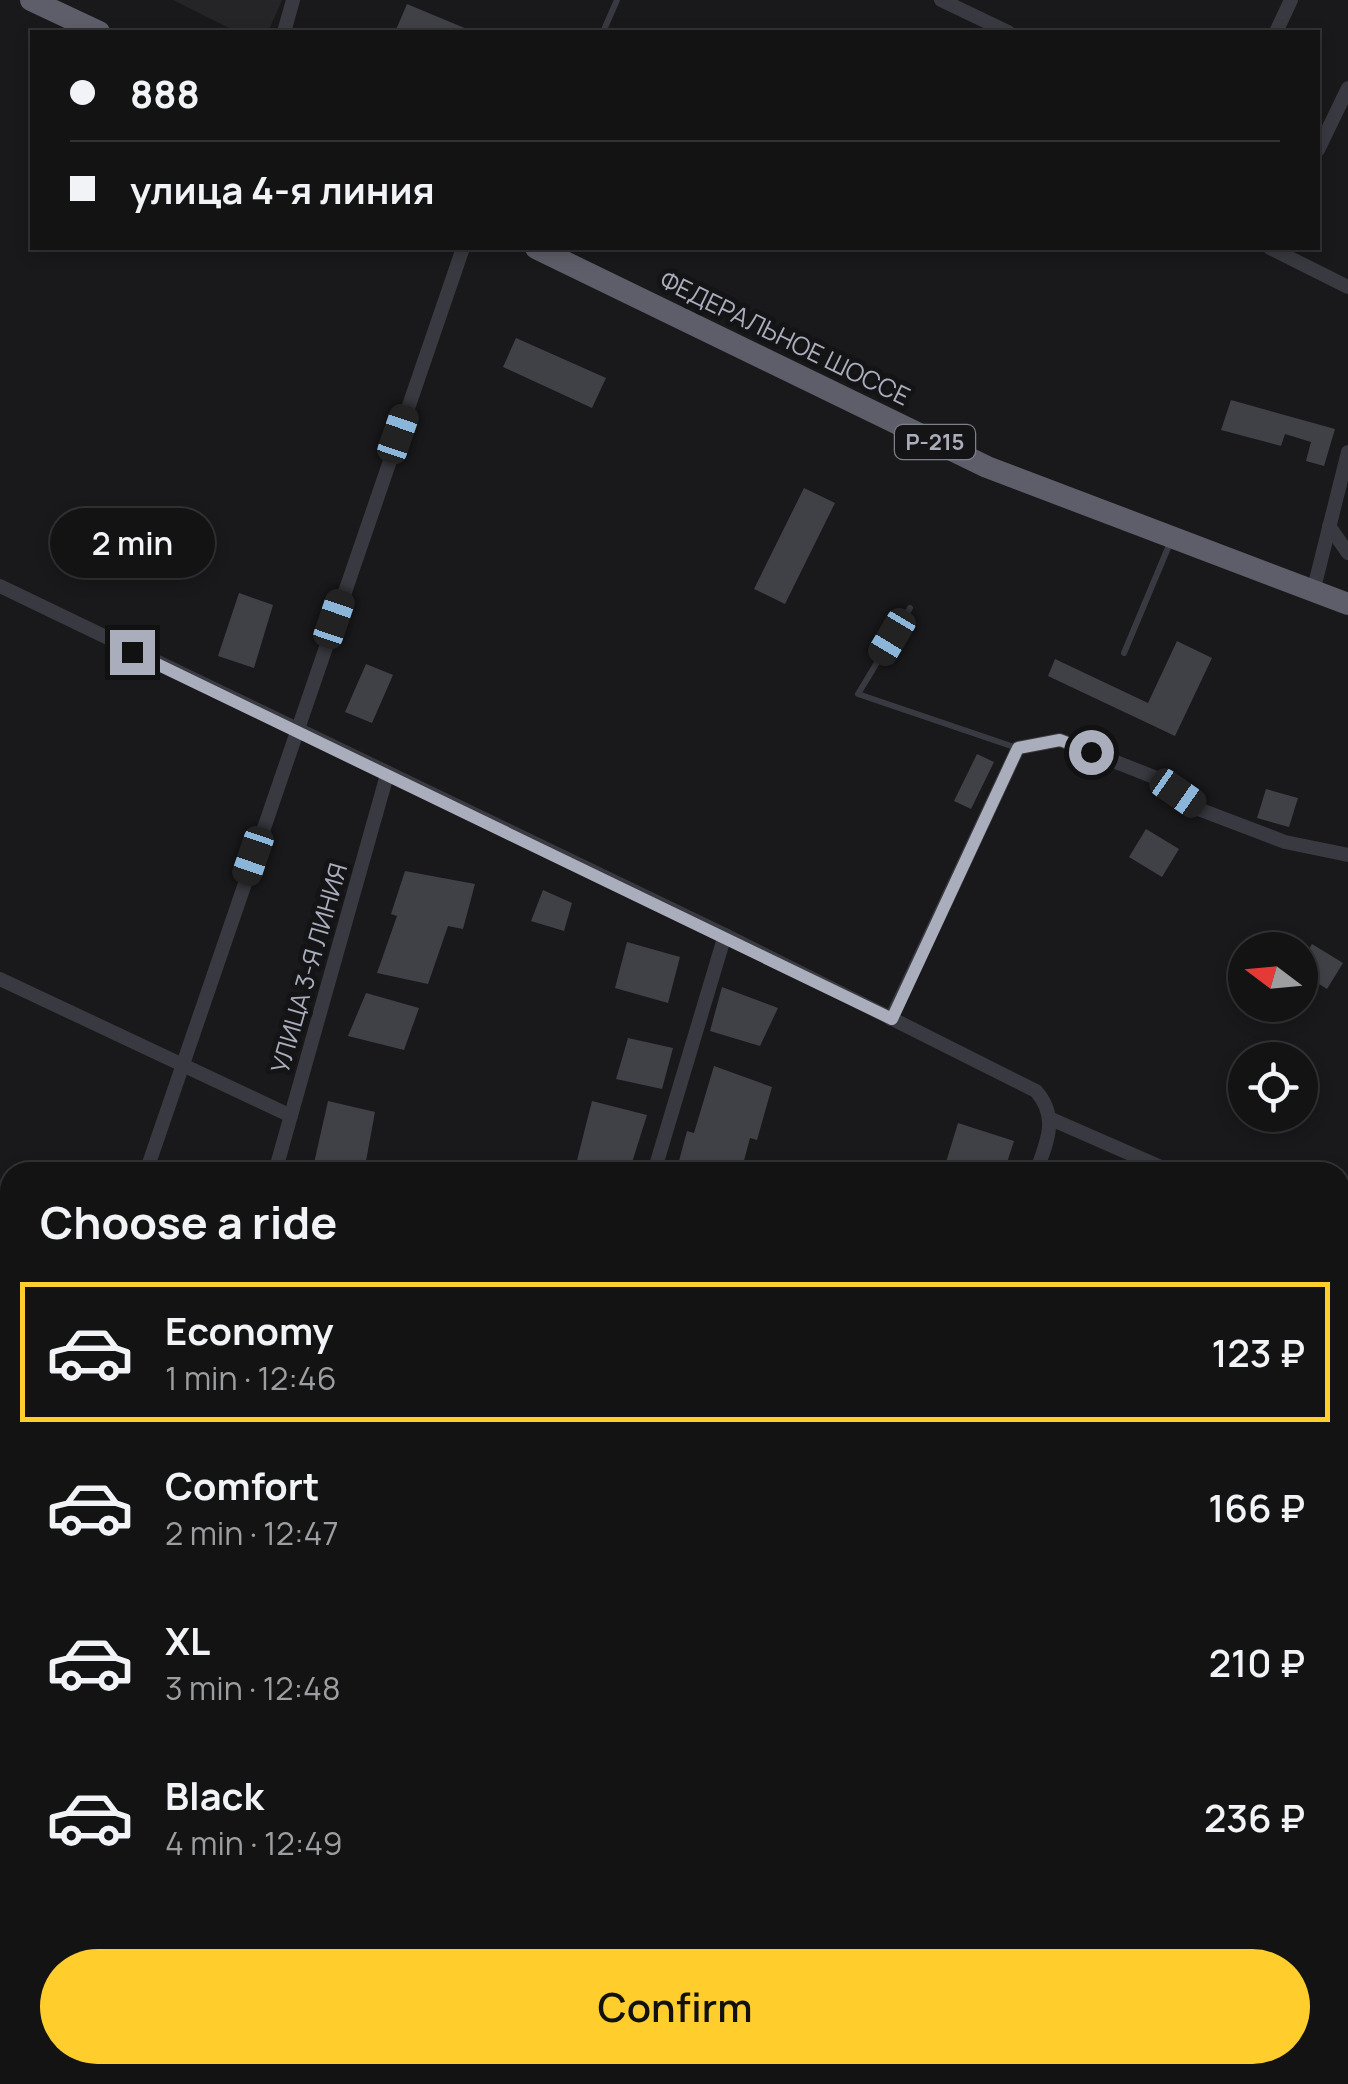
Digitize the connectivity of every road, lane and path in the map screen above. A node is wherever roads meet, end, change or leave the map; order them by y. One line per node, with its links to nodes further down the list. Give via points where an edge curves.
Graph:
1 (32, 0): 6 (highway)
2 (293, 0): 7 (street)
3 (617, 0): 8 (lane)
4 (942, 0): 9 (street)
5 (1291, 0): 10 (street)
6 (95, 30)
7 (285, 30)
8 (604, 30)
9 (1004, 30)
10 (1277, 30)
11 (1348, 88): 12 (street)
12 (1320, 146)
13 (462, 250): 26 (street)
14 (540, 250): 19 (highway, ФЕДЕРАЛЬНОЕ ШОССЕ / Р-215, via 987,467)
15 (1274, 250): 16 (street)
16 (1348, 287)
17 (1348, 452): 18 (street)
18 (1328, 526): 20 (street); 22 (street)
19 (1172, 540): 22 (highway, ФЕДЕРАЛЬНОЕ ШОССЕ / Р-215); 25 (lane)
20 (1348, 553)
21 (0, 586): 26 (street)
22 (1314, 592): 23 (highway, ФЕДЕРАЛЬНОЕ ШОССЕ / Р-215)
23 (1348, 604)
24 (910, 608): 27 (lane, via 858,694)
25 (1124, 652)
26 (295, 731): 28 (street); 33 (street)
27 (1018, 748): 29 (street, via 1060,740 1154,776 1201,810 1285,842); 32 (street)
28 (387, 775): 30 (street); 35 (street, УЛИЦА 3-Я ЛИНИЯ)
29 (1348, 855)
30 (725, 935): 32 (street); 38 (street)
31 (0, 978): 33 (street)
32 (892, 1019): 34 (street, via 1036,1091)
33 (182, 1066): 35 (street); 36 (street)
34 (1050, 1112): 39 (street); 40 (street)
35 (290, 1116): 37 (street, УЛИЦА 3-Я ЛИНИЯ)
36 (149, 1162)
37 (278, 1162)
38 (657, 1162)
39 (1038, 1162)
40 (1152, 1162)

